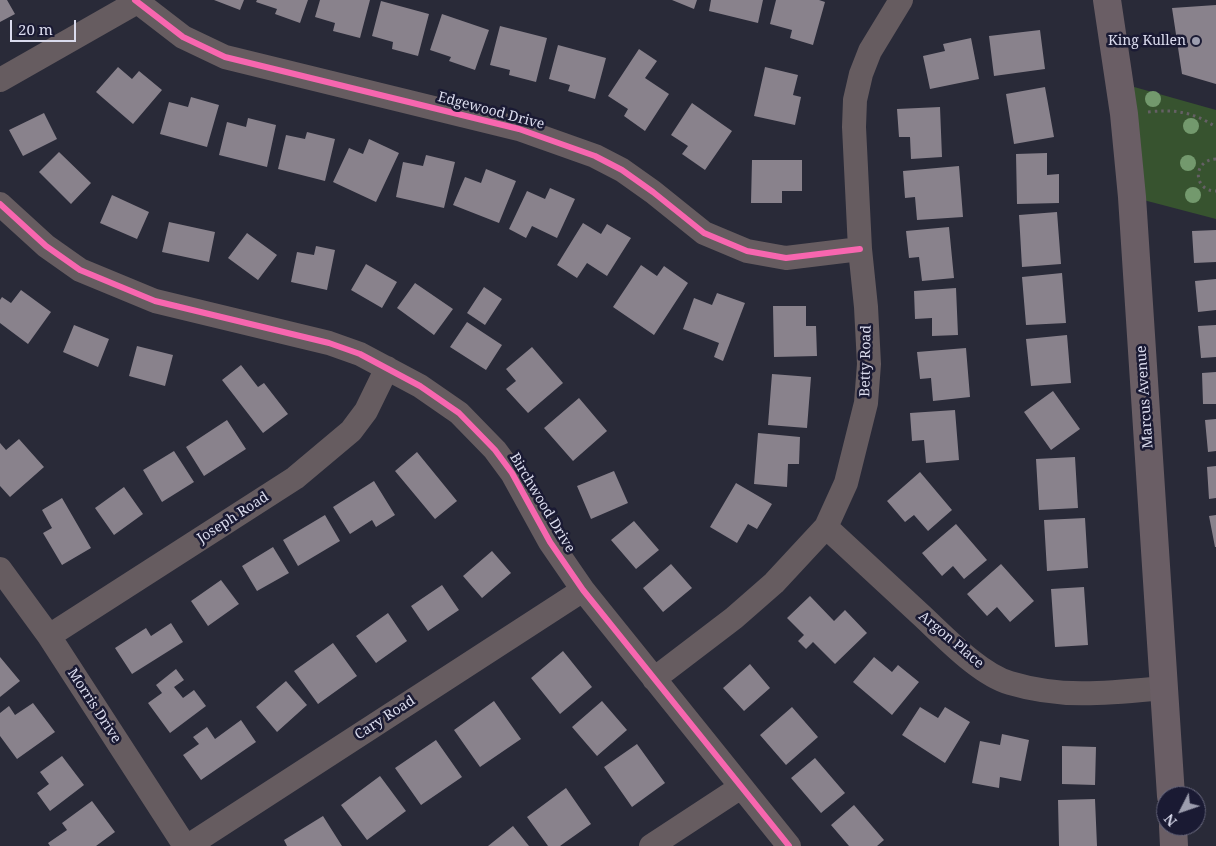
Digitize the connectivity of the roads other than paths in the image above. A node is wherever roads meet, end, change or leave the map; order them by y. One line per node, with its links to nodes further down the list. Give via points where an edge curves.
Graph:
1 (901, 0): 6 (street, Betty Road, via 870,51 855,100)
2 (1107, 0): 13 (main road, Marcus Avenue, via 1124,114 1132,197)
3 (136, 1): 4 (street); 6 (street, Edgewood Drive, via 183,37 225,57 519,129 595,156 646,186 704,233 747,251 786,258)
4 (0, 80)
5 (0, 204): 7 (street, Birchwood Drive, via 46,246 80,270 155,301 329,343)
6 (860, 249): 8 (street, Betty Road, via 868,345 866,403 846,484)
7 (387, 368): 10 (street, Birchwood Drive, via 458,413 495,450); 11 (street, Joseph Road, via 366,411 351,431 295,478)
8 (826, 527): 12 (street, Betty Road, via 774,584); 13 (street, Argon Place, via 959,650 1008,682 1047,692 1072,694)
9 (0, 569): 11 (street, Morris Drive)
10 (583, 590): 12 (street, Birchwood Drive); 16 (street, Cary Road)
11 (49, 636): 16 (street, Morris Drive)
12 (654, 679): 15 (street, Birchwood Drive)
13 (1164, 688): 14 (main road, Marcus Avenue)
14 (1170, 786)
15 (741, 787): 17 (street); 18 (street, Birchwood Drive)
16 (186, 846)
17 (651, 846)
18 (789, 846)

